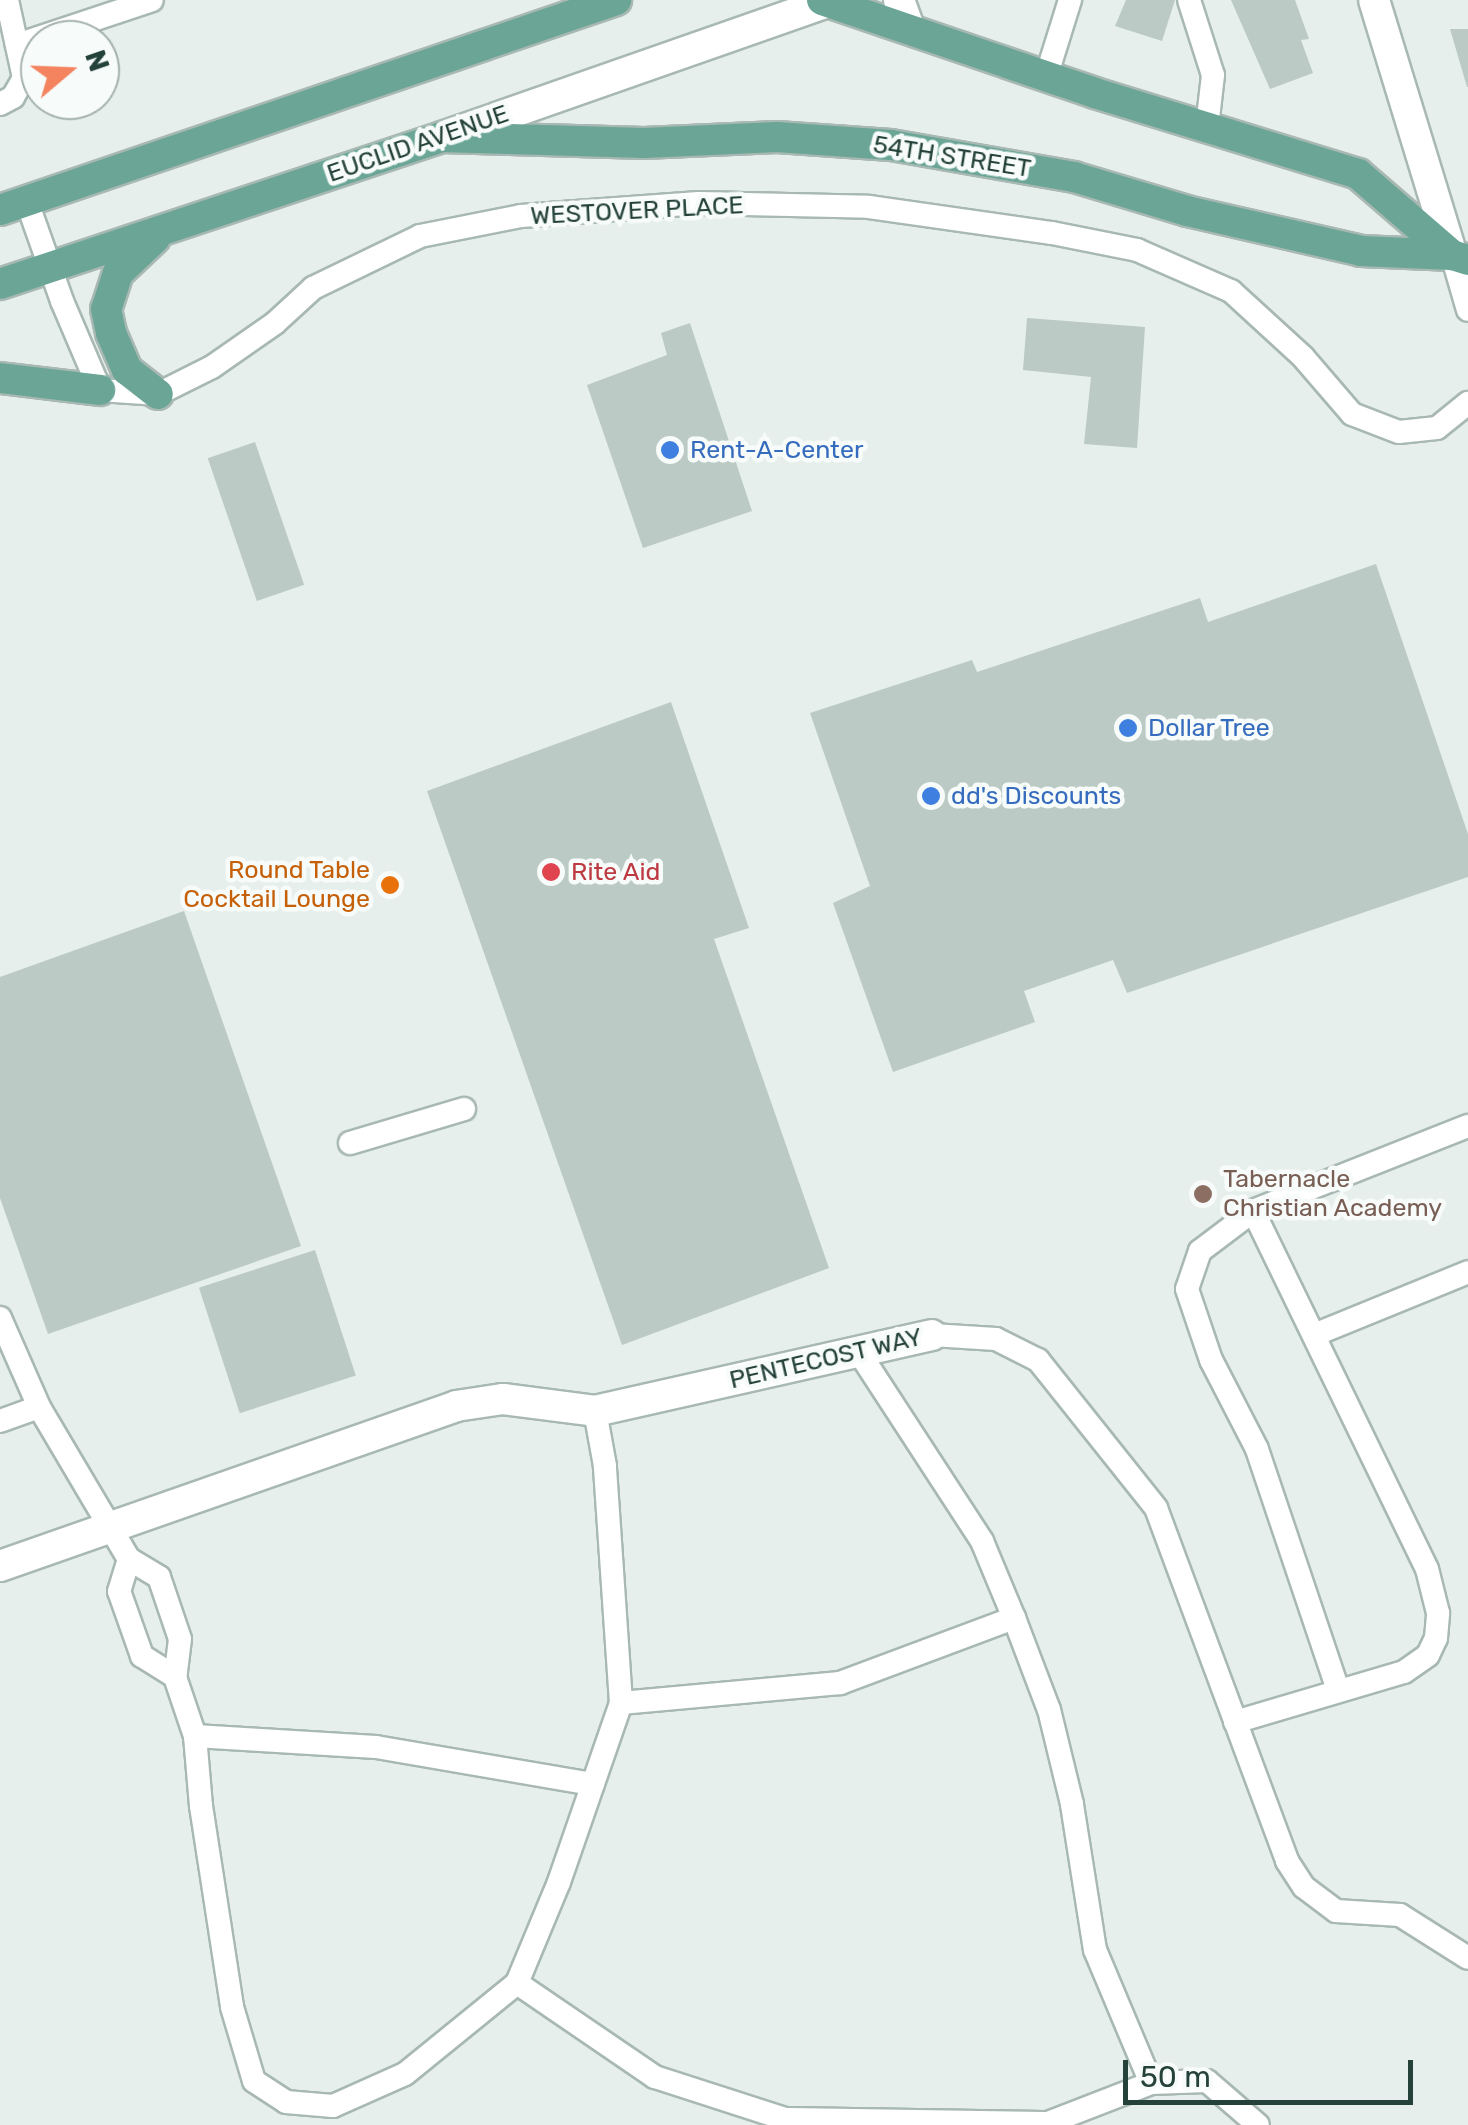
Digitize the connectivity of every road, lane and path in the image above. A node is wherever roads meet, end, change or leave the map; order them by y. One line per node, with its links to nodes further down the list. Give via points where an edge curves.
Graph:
1 (7, 0): 10 (lane)
2 (152, 0): 10 (lane)
3 (616, 0): 8 (main road)
4 (1070, 0): 11 (lane)
5 (1189, 0): 13 (lane, via 1213,75)
6 (1374, 0): 17 (street)
7 (828, 1): 9 (main road); 14 (street, EUCLID AVENUE)
8 (578, 6): 15 (main road)
9 (904, 14): 11 (main road)
10 (17, 45): 12 (lane, via 24,78)
11 (1046, 76): 13 (main road)
12 (0, 104)
13 (1207, 128): 17 (main road, via 1358,174)
14 (442, 137): 16 (main road, EUCLID AVENUE); 17 (main road, 54TH STREET, via 891,145 1074,177 1361,252)
15 (7, 205): 18 (lane)
16 (162, 231): 18 (main road, EUCLID AVENUE); 23 (main road, via 118,273 106,309 128,370)
17 (1460, 257): 20 (lane)
18 (52, 267): 19 (main road, EUCLID AVENUE); 22 (lane)
19 (0, 284)
20 (1468, 310)
21 (0, 378): 22 (main road)
22 (100, 390): 23 (lane, WESTOVER PLACE)
23 (158, 394): 24 (lane, WESTOVER PLACE, via 212,368 313,288 420,236 521,216 698,203 870,207 1137,250 1231,291 1304,357 1352,414 1399,432 1437,428)
24 (1468, 403)
25 (464, 1109): 27 (lane)
26 (1468, 1126): 28 (lane)
27 (350, 1142)
28 (1253, 1211): 32 (lane); 42 (lane, via 1200,1251 1187,1289 1211,1360 1257,1449)
29 (1468, 1272): 32 (lane)
30 (0, 1318): 34 (lane)
31 (932, 1335): 33 (street, PENTECOST WAY); 44 (lane, PENTECOST WAY, via 996,1339 1038,1360 1156,1508)
32 (1314, 1335): 42 (lane, via 1427,1570 1438,1614 1428,1656 1404,1672)
33 (859, 1352): 35 (street, PENTECOST WAY); 40 (lane, via 982,1540)
34 (39, 1407): 36 (lane); 37 (lane)
35 (596, 1411): 37 (street, PENTECOST WAY, via 504,1399 456,1406); 43 (lane)
36 (0, 1420)
37 (112, 1527): 38 (lane); 39 (street, PENTECOST WAY)
38 (128, 1559): 41 (lane, via 159,1578 180,1639); 41 (lane, via 119,1591 142,1656)
39 (0, 1566)
40 (1014, 1618): 43 (lane, via 840,1683); 49 (lane, via 1049,1710 1072,1804 1095,1950)
41 (175, 1678): 45 (lane)
42 (1338, 1690): 44 (lane)
43 (621, 1703): 46 (lane)
44 (1234, 1722): 47 (lane, PENTECOST WAY, via 1287,1862 1304,1887 1336,1911 1400,1915)
45 (195, 1736): 46 (lane, via 376,1748); 48 (lane, via 232,2007 254,2081 286,2102 333,2106 405,2074)
46 (593, 1784): 48 (lane)
47 (1468, 1958)
48 (517, 1983): 50 (lane, via 654,2077)
49 (1151, 2083): 51 (lane, via 1048,2124); 52 (lane, via 1206,2081)
50 (784, 2122): 51 (lane)
51 (884, 2122)
52 (1258, 2125)

